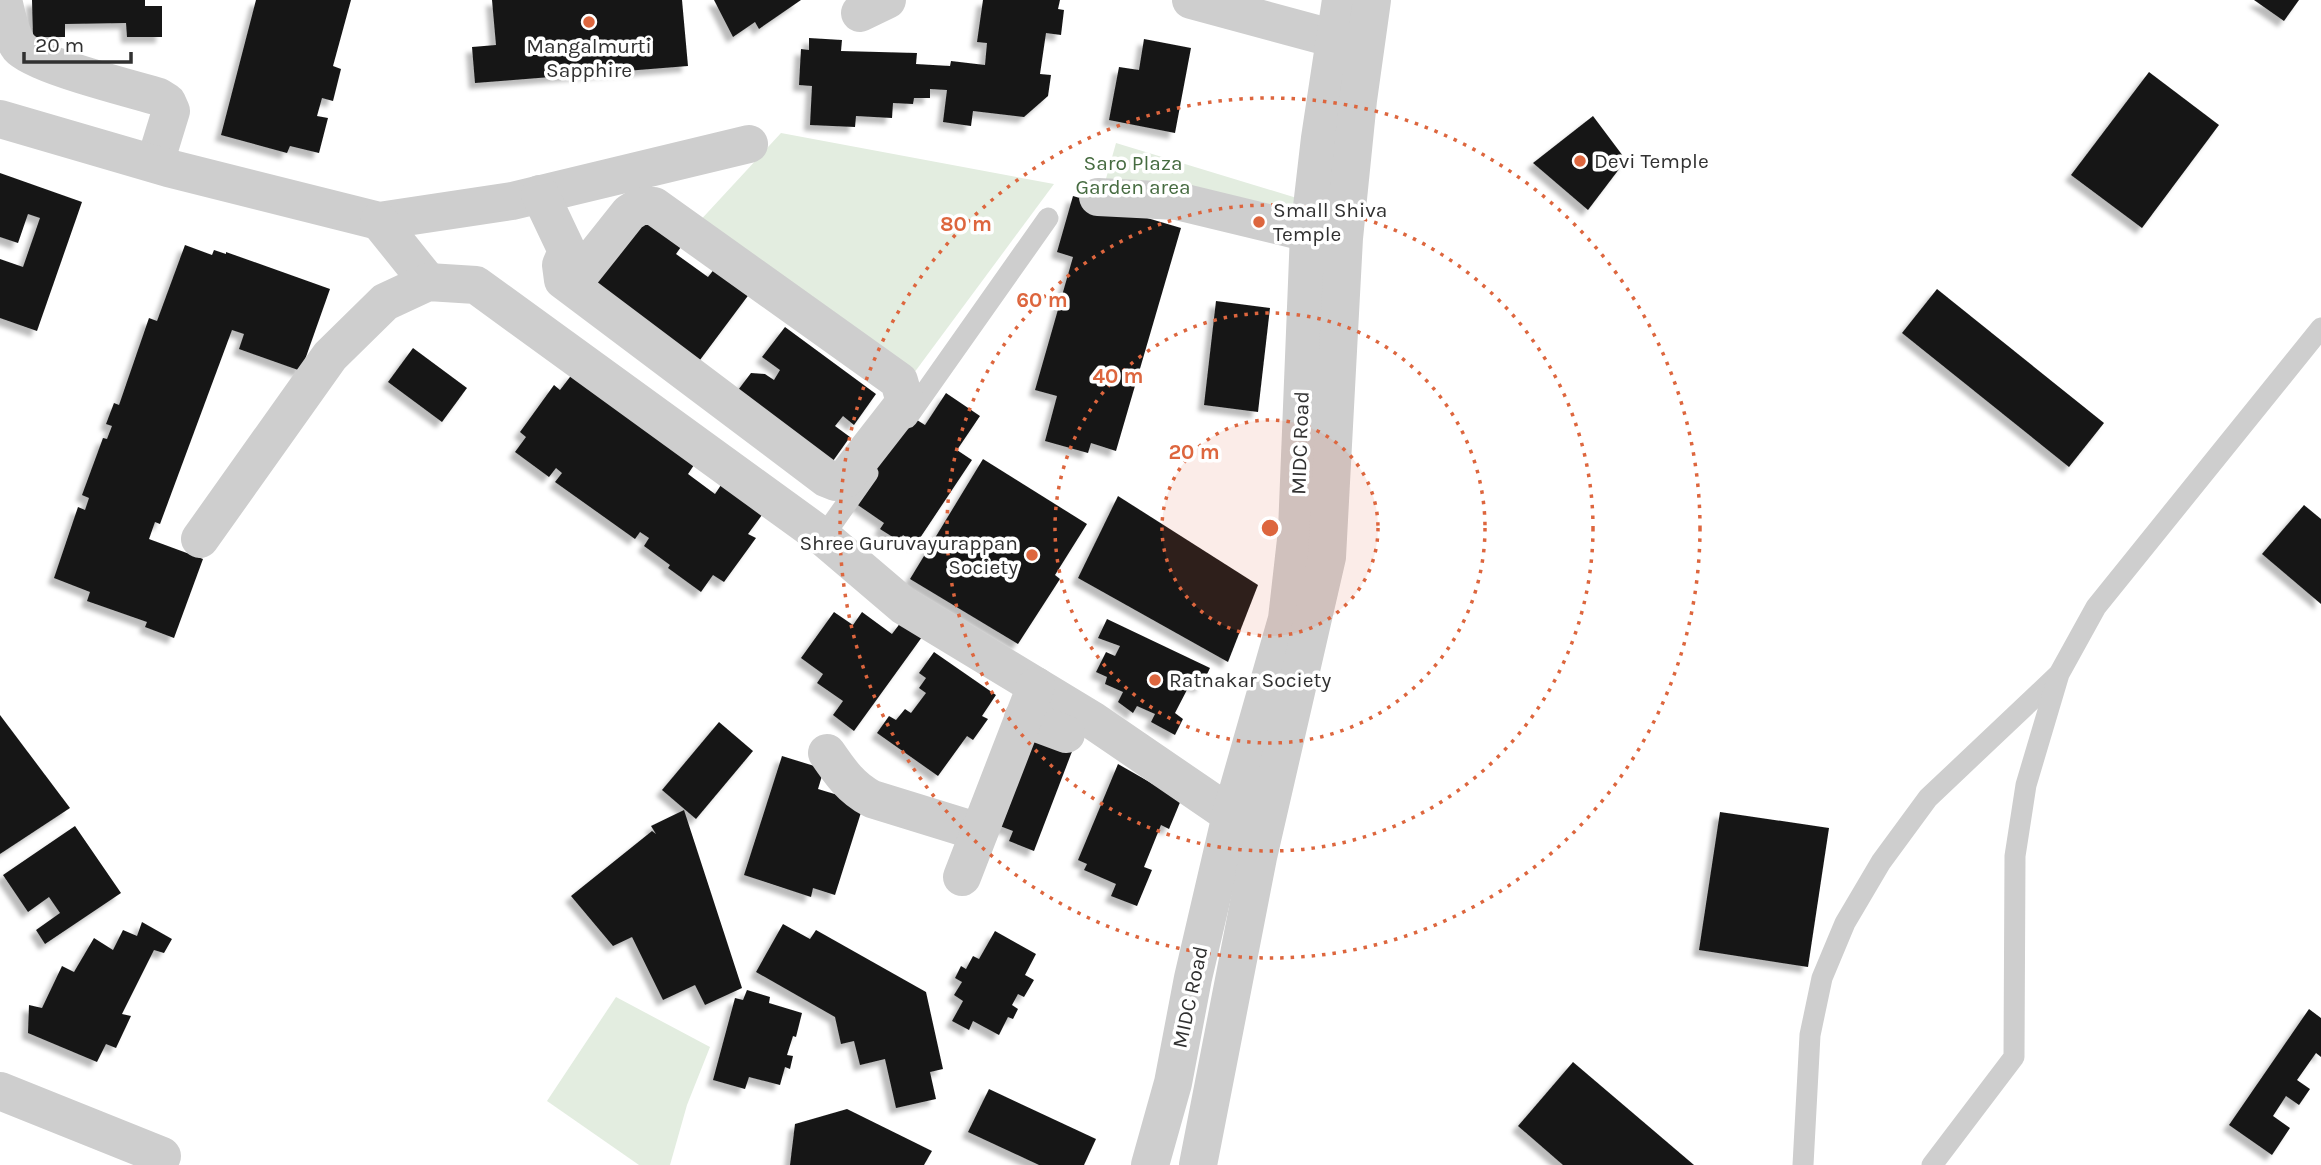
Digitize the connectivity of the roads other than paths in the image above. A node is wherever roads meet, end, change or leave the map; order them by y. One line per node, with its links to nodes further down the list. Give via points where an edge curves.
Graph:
1 (3, 0): 8 (street, via 20,48 44,61 167,102 171,110)
2 (1191, 0): 5 (street)
3 (1341, 0): 5 (street, MIDC Road)
4 (1372, 0): 5 (street)
5 (1349, 43): 13 (street, MIDC Road)
6 (0, 119): 8 (street)
7 (749, 144): 9 (street)
8 (155, 163): 12 (street)
9 (540, 194): 12 (street); 15 (street, via 567,251 561,265 563,280)
10 (1098, 197): 13 (street, via 1177,201)
11 (1048, 218): 17 (lane)
12 (379, 221): 14 (street)
13 (1327, 235): 23 (street, MIDC Road, via 1311,554 1287,619 1280,700)
14 (428, 282): 17 (street, via 476,285); 18 (street, via 384,302 330,356)
15 (571, 286): 15 (street, via 836,482 845,479 905,402 899,381 653,206 640,206 629,213)
16 (2321, 328): 19 (lane, via 2096,607)
17 (823, 537): 20 (street)
18 (200, 540)
19 (2059, 674): 33 (lane, via 1928,798 1881,862 1845,923 1822,978 1810,1035); 34 (lane, via 2026,785 2015,856 2014,1057)
20 (1030, 702): 21 (street); 23 (street, via 1092,720); 24 (street)
21 (1066, 734)
22 (827, 753): 24 (street, via 845,778 872,799)
23 (1248, 819): 26 (street, MIDC Road); 27 (street)
24 (979, 832): 25 (street)
25 (962, 877)
26 (1193, 978): 27 (street); 29 (street, MIDC Road)
27 (1231, 992): 30 (street)
28 (0, 1091): 31 (street)
29 (1163, 1119): 30 (street); 32 (street, MIDC Road)
30 (1201, 1150)
31 (162, 1156)
32 (1150, 1165)
33 (1803, 1165)
34 (1932, 1165)

